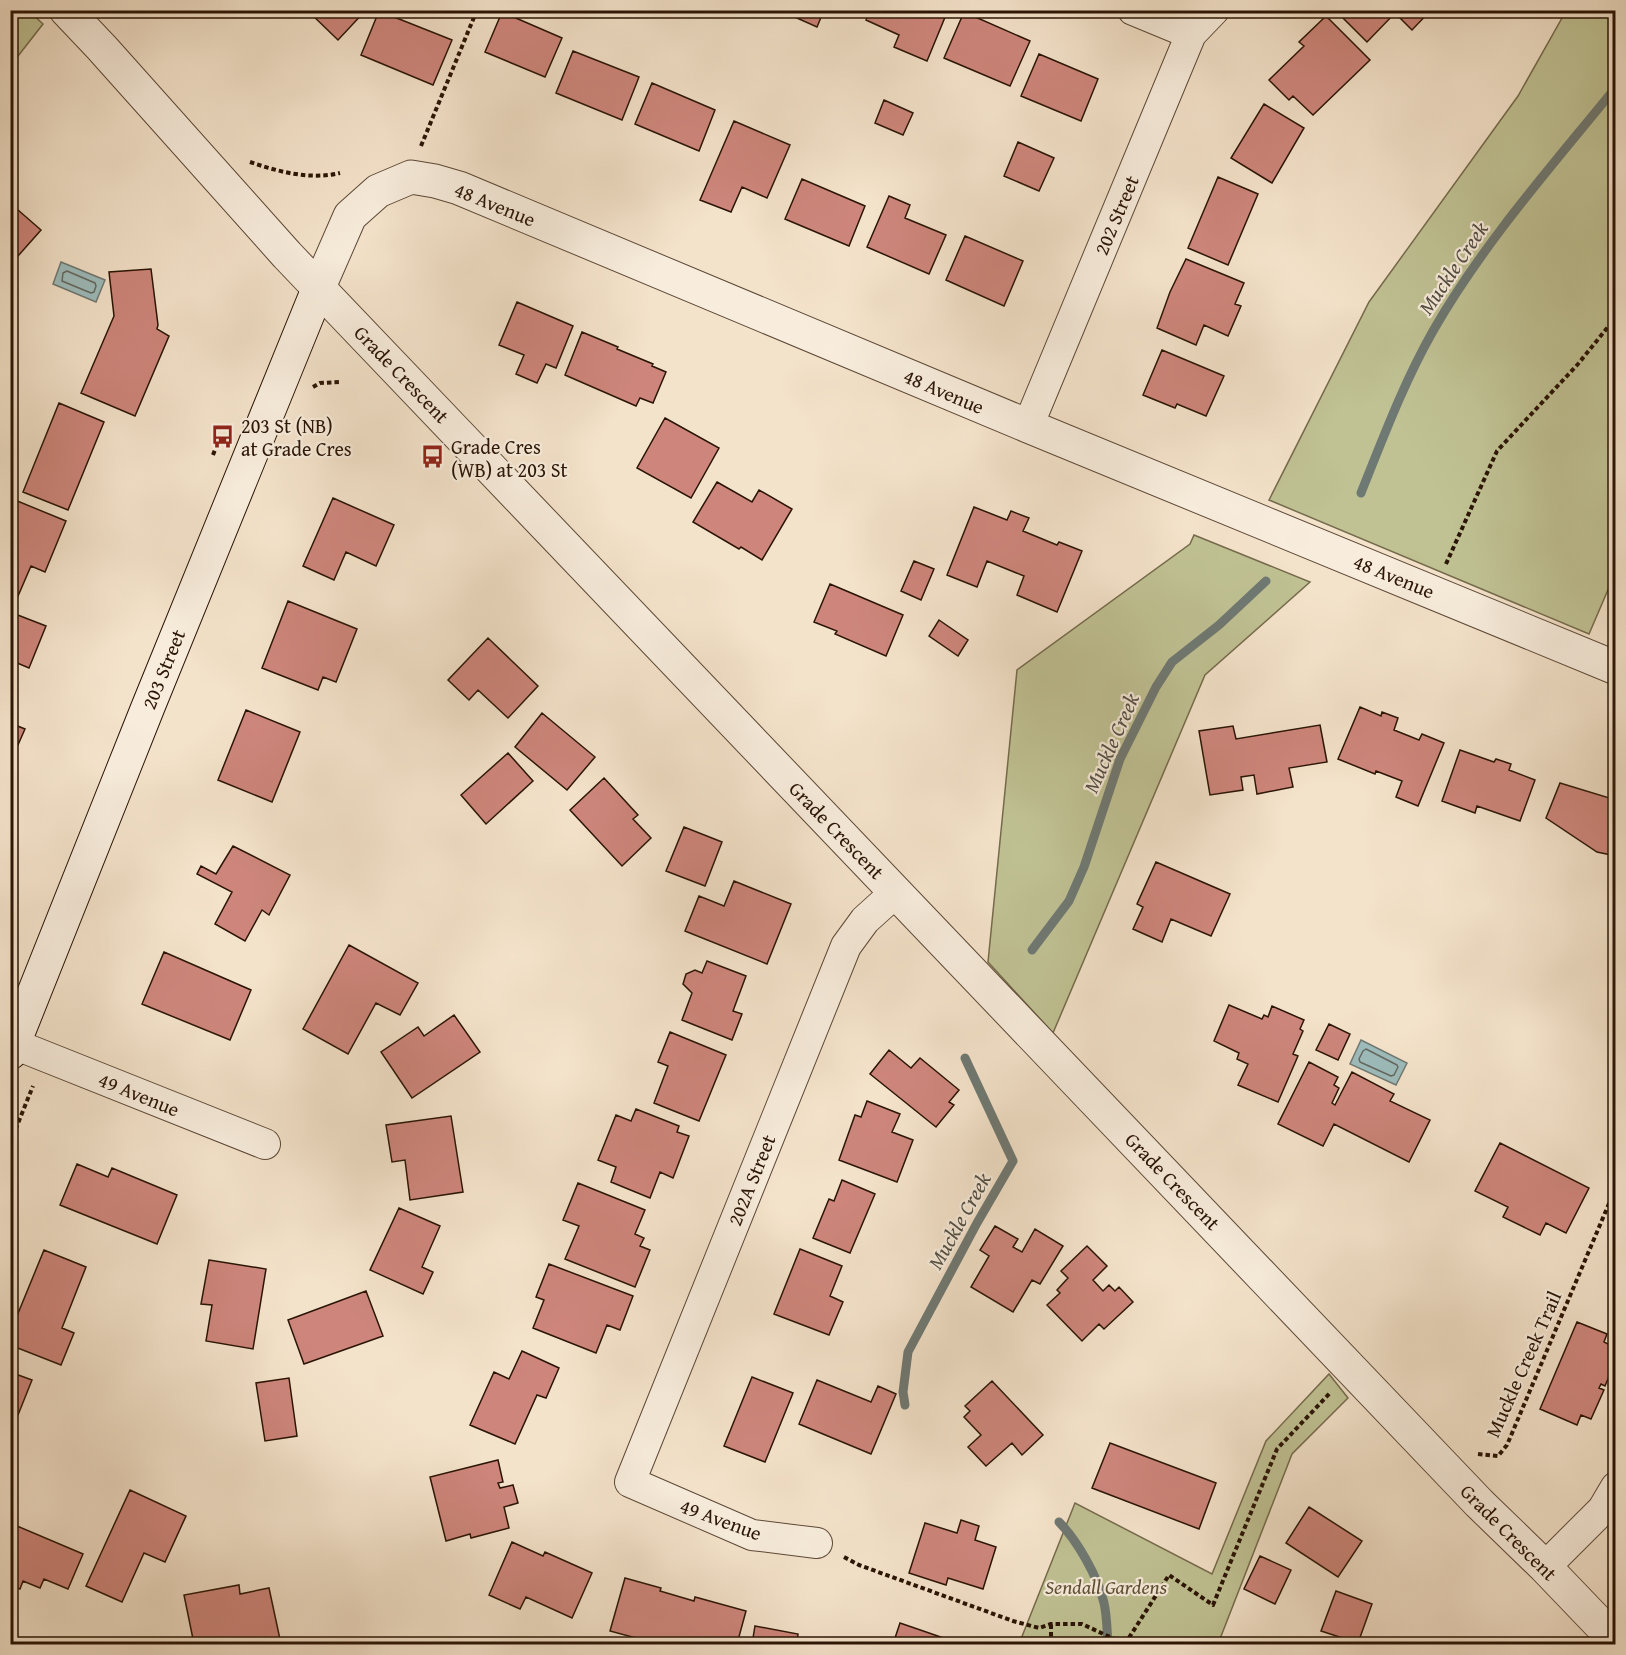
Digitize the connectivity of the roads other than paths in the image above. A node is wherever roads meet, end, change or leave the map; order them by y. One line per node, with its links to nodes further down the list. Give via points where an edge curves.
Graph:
1 (66, 10): 5 (street, Grade Crescent)
2 (1133, 10): 4 (street)
3 (1214, 10): 4 (street, 202 Street)
4 (1191, 34): 6 (street, 202 Street)
5 (319, 287): 6 (street, 48 Avenue, via 350,216 378,191 411,177 435,181); 8 (street, Grade Crescent); 9 (street, 203 Street)
6 (1028, 426): 7 (street, 48 Avenue)
7 (1616, 668)
8 (896, 892): 11 (street, 202A Street, via 865,920 846,946); 14 (street, Grade Crescent, via 1479,1503)
9 (12, 1048): 10 (street, 49 Avenue)
10 (265, 1144)
11 (630, 1482): 13 (street, 49 Avenue, via 752,1535)
12 (1616, 1488): 14 (street, via 1602,1509)
13 (817, 1543)
14 (1545, 1567): 15 (street, Grade Crescent)
15 (1616, 1641)

